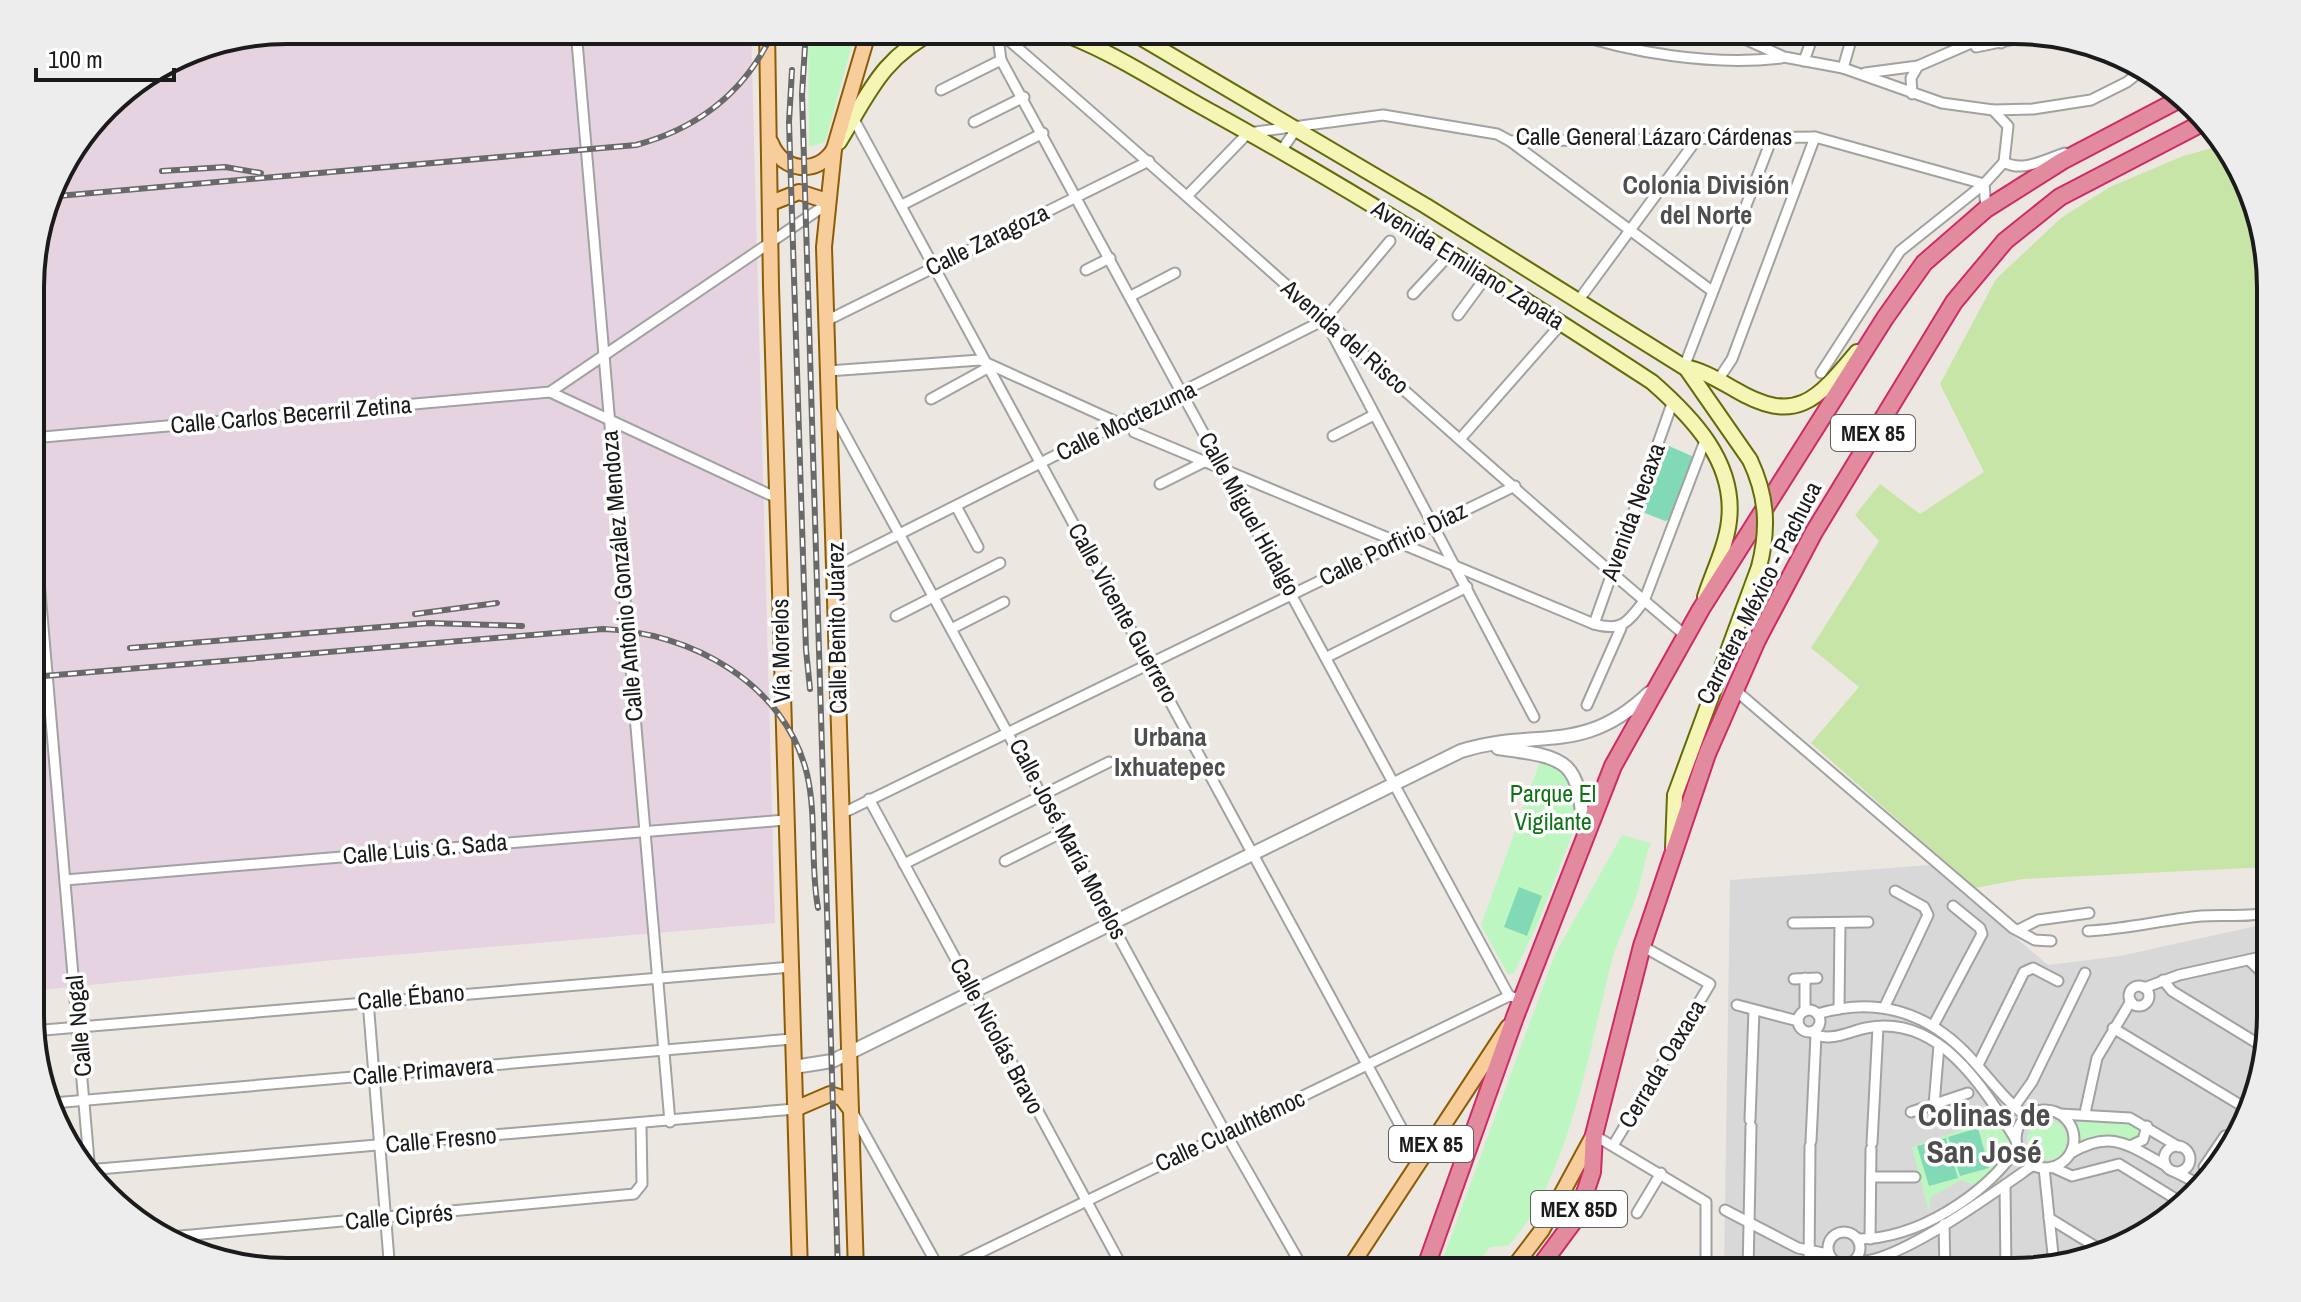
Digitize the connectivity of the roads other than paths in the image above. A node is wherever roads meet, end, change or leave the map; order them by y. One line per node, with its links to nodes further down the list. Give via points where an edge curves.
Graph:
1 (577, 44): 71 (street, Calle Antonio González Mendoza)
2 (767, 44): 41 (main road, Vía Morelos)
3 (866, 44): 30 (main road)
4 (916, 44): 30 (main road, via 894,58)
5 (997, 44): 19 (street, Avenida del Risco)
6 (1013, 44): 44 (street, Avenida del Risco)
7 (1085, 44): 35 (main road, Avenida Emiliano Zapata)
8 (1604, 44): 17 (street, via 1723,61)
9 (1763, 44): 17 (street)
10 (1810, 44): 20 (street)
11 (1850, 44): 22 (street)
12 (1974, 44): 16 (street)
13 (2002, 44): 15 (street)
14 (1154, 45): 33 (main road, Avenida Emiliano Zapata)
15 (1999, 45): 16 (street)
16 (1968, 47): 21 (street)
17 (1784, 57): 20 (street)
18 (1677, 59): 20 (street, via 1747,66)
19 (1001, 60): 25 (street); 27 (street, Calle Miguel Hidalgo)
20 (1804, 61): 22 (street)
21 (1918, 66): 23 (street); 26 (street, via 1911,78)
22 (1843, 68): 23 (street)
23 (1861, 73): 26 (street)
24 (2134, 76): 29 (street, via 2091,100)
25 (941, 90)
26 (1912, 94): 29 (street)
27 (1024, 97): 31 (street); 34 (street, Calle Miguel Hidalgo)
28 (2172, 103): 38 (highway, Carretera México - Pachuca / MEX 85)
29 (1993, 110): 45 (street, via 2008,126)
30 (850, 114): 42 (main road); 51 (street, Calle Vicente Guerrero)
31 (974, 122)
32 (2196, 126): 120 (highway, Carretera México - Pachuca / MEX 85, via 2043,209 1977,271 1814,532)
33 (1297, 128): 35 (street, Calle General Lázaro Cárdenas); 40 (street, Calle General Lázaro Cárdenas, via 1383,115 1497,134); 43 (street); 65 (main road, Avenida Emiliano Zapata)
34 (1043, 133): 48 (street, Calle Miguel Hidalgo); 51 (street)
35 (1248, 133): 43 (main road, Avenida Emiliano Zapata); 47 (street)
36 (1815, 137): 37 (street, Calle General Lázaro Cárdenas); 46 (street, Calle General Lázaro Cárdenas); 76 (street, via 1732,359)
37 (1772, 138): 39 (street, Calle General Lázaro Cárdenas); 62 (street)
38 (2104, 138): 45 (street, via 2026,166); 52 (highway, Carretera México - Pachuca / MEX 85)
39 (1697, 139): 40 (street, Calle General Lázaro Cárdenas); 53 (street)
40 (1510, 141): 53 (street)
41 (771, 143): 42 (main road, via 781,159 798,167 822,162); 50 (main road, Vía Morelos)
42 (834, 149): 49 (main road)
43 (1281, 151): 56 (main road, Avenida Emiliano Zapata)
44 (1149, 161): 47 (street, Avenida del Risco); 48 (street, Calle Zaragoza)
45 (2004, 162): 46 (street)
46 (1984, 184): 52 (street); 75 (street, via 1900,251)
47 (1188, 195): 68 (street, Avenida del Risco)
48 (1076, 197): 57 (street, Calle Miguel Hidalgo); 58 (street, Calle Zaragoza)
49 (827, 202): 50 (main road, via 799,192); 54 (street, Calle Carlos Becerril Zetina); 69 (main road, Calle Benito Juárez)
50 (771, 203): 54 (main road, Vía Morelos)
51 (902, 205): 58 (street, Calle Vicente Guerrero)
52 (1986, 209): 67 (highway, Carretera México - Pachuca / MEX 85, via 1924,263)
53 (1629, 231): 62 (street); 65 (street)
54 (771, 239): 71 (street, Calle Carlos Becerril Zetina); 95 (main road, Vía Morelos)
55 (1390, 241): 68 (street, Calle Moctezuma)
56 (1450, 254): 61 (main road, Avenida Emiliano Zapata); 63 (street)
57 (1110, 258): 59 (street); 64 (street, Calle Miguel Hidalgo)
58 (935, 266): 69 (street, Calle Zaragoza); 72 (street, Calle Vicente Guerrero)
59 (1086, 270)
60 (1175, 273): 64 (street)
61 (1486, 277): 66 (street); 70 (main road, Avenida Emiliano Zapata)
62 (1712, 291): 73 (street)
63 (1413, 294)
64 (1131, 296): 78 (street, Calle Miguel Hidalgo)
65 (1578, 301): 73 (main road, Avenida Emiliano Zapata)
66 (1458, 315)
67 (1885, 318): 76 (main road, via 1829,386 1800,405 1784,409 1759,404); 110 (highway, Carretera México - Pachuca / MEX 85)
68 (1324, 320): 78 (street, Calle Moctezuma); 82 (street); 88 (street, Avenida del Risco)
69 (826, 321): 74 (main road, Calle Benito Juárez)
70 (1562, 323): 80 (main road, Avenida Emiliano Zapata); 88 (street)
71 (605, 357): 77 (street, Calle Carlos Becerril Zetina); 83 (street, Calle Antonio González Mendoza)
72 (991, 366): 74 (street, via 970,359); 79 (street); 84 (street); 91 (street, Calle Vicente Guerrero)
73 (1685, 367): 76 (main road); 135 (main road, bridge, via 1750,460 1766,519 1759,567 1675,795)
74 (828, 371): 81 (main road, Calle Benito Juárez)
75 (1821, 373)
76 (1718, 380)
77 (550, 392): 83 (street); 87 (street, Calle Carlos Becerril Zetina)
78 (1183, 393): 84 (street, Calle Moctezuma); 92 (street, Calle Miguel Hidalgo)
79 (931, 399)
80 (1673, 401): 89 (main road, Avenida Emiliano Zapata); 104 (street, Avenida Necaxa)
81 (830, 407): 98 (street, Calle José María Morelos); 102 (main road, Calle Benito Juárez)
82 (1374, 415): 86 (street); 97 (street)
83 (608, 421): 95 (street); 131 (street, Calle Antonio González Mendoza)
84 (1121, 424): 91 (street, Calle Moctezuma)
85 (1134, 432): 90 (street)
86 (1333, 436)
87 (44, 437)
88 (1461, 438): 94 (street, Avenida del Risco)
89 (1706, 438): 108 (street); 110 (main road, Avenida Emiliano Zapata, via 1726,479 1730,501 1725,541)
90 (1206, 461): 92 (street); 93 (street)
91 (1041, 463): 96 (street, Calle Moctezuma); 118 (street, Calle Vicente Guerrero)
92 (1226, 470): 99 (street); 106 (street, Calle Miguel Hidalgo)
93 (1160, 484)
94 (1515, 486): 97 (street, Calle Porfirio Díaz); 104 (street, Avenida del Risco)
95 (779, 499): 130 (main road, Vía Morelos)
96 (956, 506): 98 (street, Calle Moctezuma); 100 (street)
97 (1434, 524): 99 (street, Calle Porfirio Díaz); 103 (street)
98 (902, 534): 102 (street, Calle Moctezuma); 107 (street, Calle José María Morelos)
99 (1397, 542): 103 (street); 106 (street, Calle Porfirio Díaz)
100 (978, 547)
101 (1000, 563): 107 (street)
102 (836, 566): 129 (main road, Calle Benito Juárez)
103 (1458, 568): 105 (street); 112 (street)
104 (1611, 570): 108 (street, Avenida del Risco); 112 (street, Avenida Necaxa)
105 (1467, 587): 117 (street); 122 (street)
106 (1292, 592): 117 (street, Calle Miguel Hidalgo); 118 (street, Calle Porfirio Díaz)
107 (935, 596): 111 (street); 113 (street, Calle José María Morelos)
108 (1644, 601): 114 (street); 115 (street, Avenida del Risco)
109 (1004, 602): 113 (street)
110 (1701, 609): 115 (highway, Carretera México - Pachuca / MEX 85)
111 (896, 616)
112 (1594, 624): 114 (street)
113 (953, 628): 123 (street, Calle José María Morelos)
114 (1621, 628): 121 (street)
115 (1686, 636): 119 (highway, Carretera México - Pachuca / MEX 85)
116 (44, 638): 138 (street, Calle Nogal)
117 (1327, 657): 126 (street, Calle Miguel Hidalgo)
118 (1150, 663): 123 (street, Calle Porfirio Díaz); 134 (street, Calle Vicente Guerrero)
119 (1654, 688): 124 (street, via 1617,720 1589,733); 133 (highway, Carretera México - Pachuca / MEX 85)
120 (1734, 689): 135 (highway, Carretera México - Pachuca / MEX 85); 147 (street)
121 (1587, 705)
122 (1534, 717)
123 (1009, 730): 127 (street, Calle José María Morelos); 128 (street, Calle Porfirio Díaz)
124 (1483, 746): 126 (street); 133 (street, via 1536,752 1569,769 1580,789)
125 (1109, 762): 127 (street)
126 (1392, 784): 134 (street); 162 (street, Calle Miguel Hidalgo)
127 (1042, 793): 132 (street, Calle José María Morelos); 137 (street)
128 (869, 799): 129 (street, Calle Porfirio Díaz); 137 (street, Calle Nicolás Bravo)
129 (841, 814): 184 (main road, Calle Benito Juárez)
130 (785, 820): 131 (street, Calle Luis G. Sada); 153 (main road, Vía Morelos)
131 (646, 831): 138 (street, Calle Luis G. Sada); 156 (street, Calle Antonio González Mendoza)
132 (1063, 832): 136 (street); 143 (street, Calle José María Morelos)
133 (1584, 836): 162 (highway, Carretera México - Pachuca / MEX 85)
134 (1254, 852): 143 (street); 186 (street, Calle Vicente Guerrero)
135 (1674, 853): 150 (highway, Carretera México - Pachuca / MEX 85)
136 (1005, 861)
137 (904, 864): 161 (street, Calle Nicolás Bravo)
138 (65, 880): 174 (street, Calle Nogal)
139 (1895, 891): 166 (street, via 1924,907 1928,915)
140 (1953, 906): 173 (street, via 1982,934)
141 (2089, 913): 147 (street, via 2038,920)
142 (2256, 916): 148 (street, via 2222,914 2136,929)
143 (1113, 921): 161 (street); 205 (street, Calle José María Morelos)
144 (1868, 922): 146 (street)
145 (1793, 923): 146 (street)
146 (1840, 923): 167 (street)
147 (2018, 930): 149 (street, via 2035,940)
148 (2088, 931)
149 (2051, 941)
150 (1642, 946): 206 (highway, Carretera México - Pachuca / MEX 85); 207 (street, Cerrada Oaxaca, via 1710,984)
151 (2256, 958): 152 (street)
152 (2249, 960): 154 (street); 158 (street)
153 (791, 967): 156 (street, Calle Ébano); 180 (main road, Vía Morelos)
154 (2256, 969)
155 (2085, 973): 194 (street, via 2032,1082)
156 (656, 977): 163 (street, Calle Ébano); 183 (street, Calle Antonio González Mendoza)
157 (1817, 978): 169 (street, via 1799,978)
158 (2163, 980): 160 (street); 181 (street, via 2172,991)
159 (2058, 981): 185 (street, via 2033,968 2024,972)
160 (2144, 988): 164 (street, via 2131,990); 164 (street, via 2145,1002)
161 (973, 991): 184 (street); 227 (street, Calle Nicolás Bravo)
162 (1515, 998): 171 (highway, Carretera México - Pachuca / MEX 85); 186 (street, Calle Cuauhtémoc)
163 (368, 1001): 174 (street, Calle Ébano); 188 (street)
164 (2131, 1001): 177 (street)
165 (1737, 1005): 168 (street)
166 (1890, 1008): 167 (street); 173 (street); 176 (street)
167 (1839, 1009): 170 (street)
168 (1754, 1010): 172 (street); 232 (street)
169 (1805, 1011): 170 (street); 172 (street)
170 (1817, 1014): 179 (street, via 1820,1024)
171 (1515, 1017): 214 (main road, MEX 85); 243 (highway, Carretera México - Pachuca)
172 (1798, 1021): 179 (street, via 1802,1030)
173 (1933, 1026): 185 (street)
174 (80, 1027): 178 (street, Calle Ébano); 191 (street, Calle Nogal)
175 (1878, 1027): 176 (street); 179 (street, via 1830,1037); 222 (street)
176 (1892, 1027): 182 (street, via 1913,1030)
177 (2113, 1028): 195 (street); 199 (street, via 2092,1075)
178 (45, 1030)
179 (1814, 1034): 238 (street)
180 (792, 1039): 183 (street, Calle Primavera); 187 (main road, Vía Morelos)
181 (2255, 1042)
182 (1939, 1045): 189 (street); 193 (street)
183 (663, 1050): 188 (street, Calle Primavera); 202 (street, Calle Antonio González Mendoza)
184 (849, 1053): 187 (street); 197 (main road, Calle Benito Juárez)
185 (1978, 1065): 189 (street)
186 (1370, 1066): 205 (street, Calle Cuauhtémoc); 214 (street, Calle Vicente Guerrero)
187 (794, 1067): 196 (main road, Vía Morelos)
188 (375, 1075): 191 (street, Calle Primavera); 209 (street)
189 (1988, 1087): 194 (street); 208 (street)
190 (1968, 1093): 193 (street)
191 (86, 1100): 192 (street, Calle Primavera); 213 (street, Calle Nogal)
192 (60, 1102)
193 (1934, 1105): 198 (street)
194 (2014, 1107): 201 (street)
195 (2238, 1108)
196 (795, 1109): 197 (main road, via 830,1094); 202 (street, Calle Fresno); 255 (main road, Vía Morelos)
197 (852, 1110): 256 (main road, Calle Benito Juárez); 257 (street)
198 (1911, 1112)
199 (2085, 1113): 200 (street); 204 (street, via 2130,1118)
200 (2060, 1114): 201 (street, via 2043,1110); 212 (street, via 2074,1136)
201 (2027, 1117): 208 (street)
202 (670, 1122): 203 (street, Calle Fresno)
203 (641, 1124): 209 (street, Calle Fresno); 230 (street, Calle Ciprés, via 638,1192)
204 (2147, 1126): 210 (street, via 2143,1140); 211 (street)
205 (1225, 1132): 227 (street, Calle Cuauhtémoc); 241 (street, Calle José María Morelos)
206 (1594, 1135): 207 (street); 244 (main road, MEX 85); 245 (highway, MEX 85D, via 1592,1172 1581,1205)
207 (1614, 1144): 221 (street)
208 (2016, 1144): 216 (street); 236 (street, via 1996,1174 1959,1202 1896,1235)
209 (380, 1145): 219 (street, Calle Fresno); 230 (street)
210 (2130, 1146): 212 (street, via 2099,1140); 215 (street)
211 (2183, 1149): 215 (street, via 2166,1151); 217 (street); 220 (street, via 2188,1166)
212 (2071, 1153): 218 (street)
213 (88, 1154)
214 (1420, 1162): 242 (main road, MEX 85)
215 (2165, 1165): 220 (street)
216 (2032, 1166): 218 (street); 225 (street)
217 (2204, 1167)
218 (2048, 1168): 226 (street, via 2072,1176 2119,1164); 231 (street)
219 (100, 1170)
220 (2175, 1172): 224 (street)
221 (1661, 1173): 229 (street); 246 (street, via 1706,1202)
222 (1871, 1177): 223 (street); 236 (street)
223 (1915, 1177)
224 (2192, 1180)
225 (2005, 1185): 233 (street); 253 (street)
226 (2174, 1198)
227 (1085, 1200): 258 (street, Calle Cuauhtémoc); 259 (street, Calle Nicolás Bravo)
228 (1725, 1210): 232 (street)
229 (1637, 1213)
230 (386, 1218): 234 (street, Calle Ciprés); 254 (street)
231 (2049, 1218): 237 (street); 240 (street)
232 (1747, 1222): 238 (street); 247 (street)
233 (1944, 1224): 251 (street); 252 (street)
234 (186, 1236)
235 (1858, 1239): 236 (street); 239 (street, via 1839,1232 1828,1243); 250 (street)
236 (1870, 1239)
237 (2093, 1245)
238 (1809, 1252): 239 (street); 248 (street)
239 (1828, 1254): 249 (street)
240 (2053, 1254)
241 (1297, 1257)
242 (1357, 1257)
243 (1429, 1257)
244 (1521, 1257)
245 (1546, 1257)
246 (1706, 1257)
247 (1748, 1257)
248 (1809, 1257)
249 (1832, 1257)
250 (1856, 1257)
251 (1886, 1257)
252 (1945, 1257)
253 (2006, 1257)
254 (389, 1258)
255 (800, 1258)
256 (856, 1258)
257 (932, 1258)
258 (969, 1258)
259 (1117, 1258)

